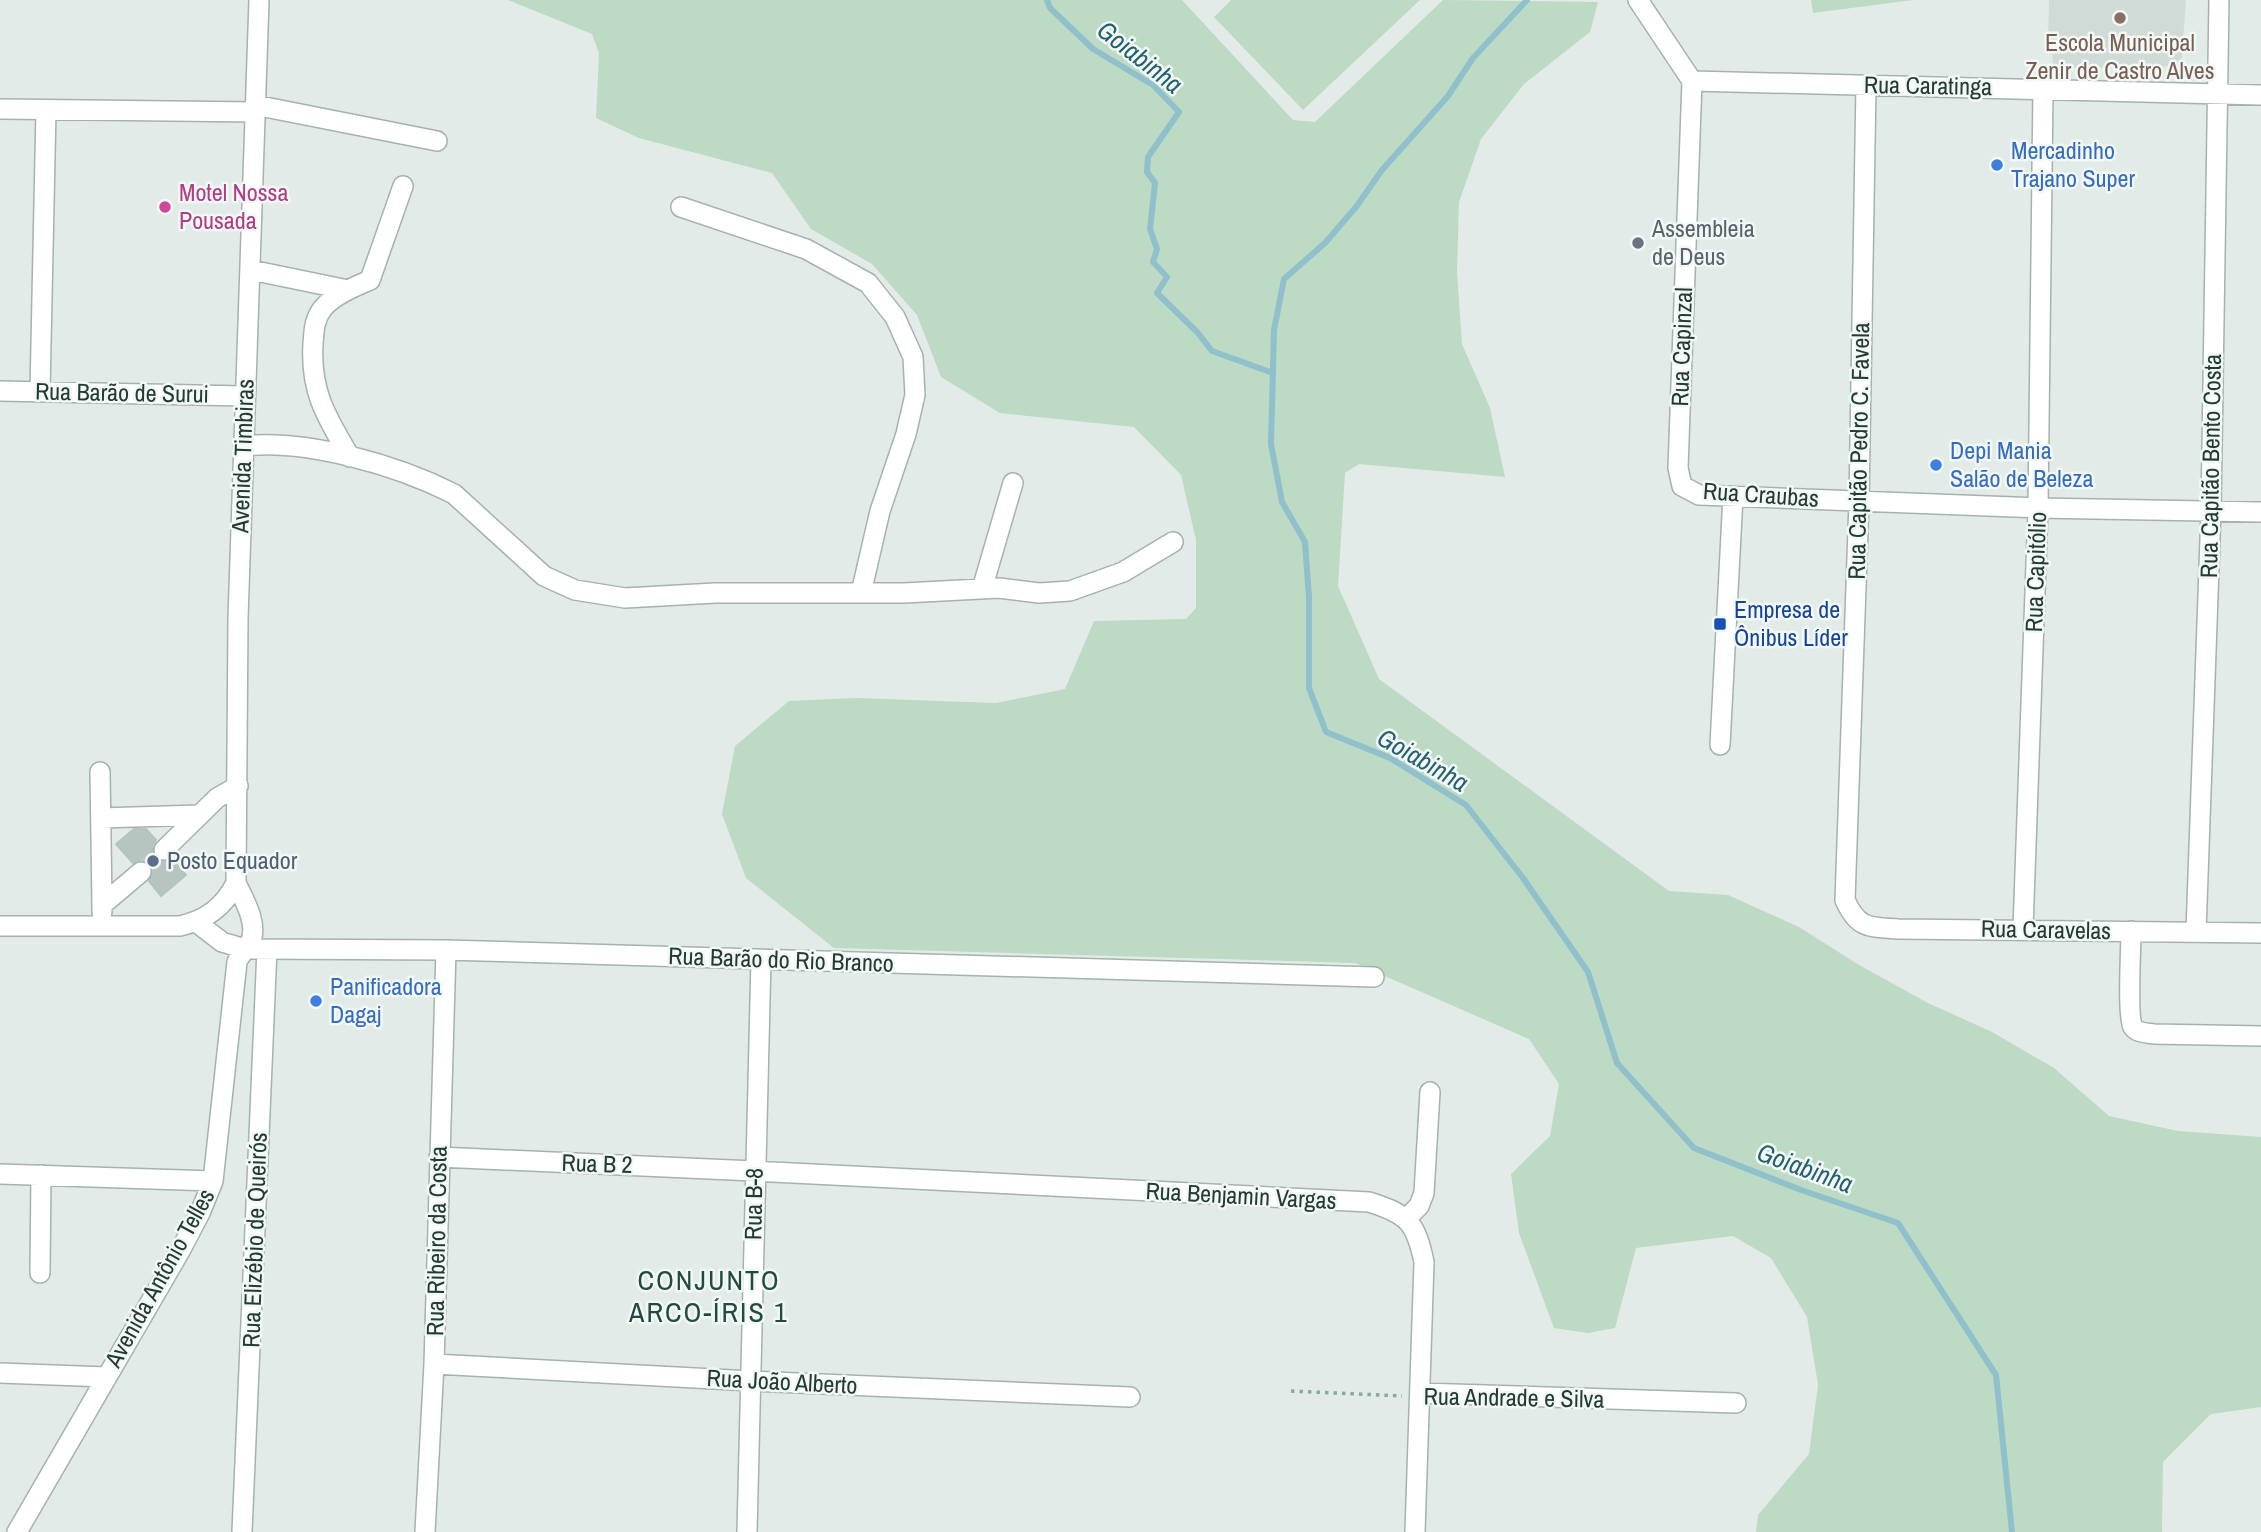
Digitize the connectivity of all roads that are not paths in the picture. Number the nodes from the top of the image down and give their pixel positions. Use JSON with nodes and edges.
{"nodes":[{"id":1,"x":259,"y":0,"type":"edge"},
{"id":2,"x":1637,"y":0,"type":"edge"},
{"id":3,"x":2219,"y":0,"type":"edge"},
{"id":4,"x":1692,"y":81,"type":"junction"},
{"id":5,"x":1866,"y":85,"type":"junction"},
{"id":6,"x":2043,"y":89,"type":"junction"},
{"id":7,"x":2217,"y":94,"type":"junction"},
{"id":8,"x":2261,"y":94,"type":"edge"},
{"id":9,"x":0,"y":109,"type":"edge"},
{"id":10,"x":255,"y":109,"type":"junction"},
{"id":11,"x":46,"y":110,"type":"junction"},
{"id":12,"x":437,"y":141,"type":"dead end"},
{"id":13,"x":403,"y":186,"type":"dead end"},
{"id":14,"x":681,"y":207,"type":"dead end"},
{"id":15,"x":251,"y":270,"type":"junction"},
{"id":16,"x":348,"y":290,"type":"junction"},
{"id":17,"x":0,"y":391,"type":"edge"},
{"id":18,"x":40,"y":391,"type":"junction"},
{"id":19,"x":244,"y":396,"type":"junction"},
{"id":20,"x":243,"y":446,"type":"junction"},
{"id":21,"x":350,"y":457,"type":"junction"},
{"id":22,"x":1013,"y":483,"type":"dead end"},
{"id":23,"x":1682,"y":486,"type":"joint"},
{"id":24,"x":1733,"y":496,"type":"junction"},
{"id":25,"x":1859,"y":501,"type":"junction"},
{"id":26,"x":2038,"y":508,"type":"junction"},
{"id":27,"x":2211,"y":511,"type":"junction"},
{"id":28,"x":2261,"y":512,"type":"edge"},
{"id":29,"x":1173,"y":541,"type":"dead end"},
{"id":30,"x":982,"y":589,"type":"junction"},
{"id":31,"x":861,"y":593,"type":"junction"},
{"id":32,"x":1720,"y":745,"type":"dead end"},
{"id":33,"x":100,"y":772,"type":"dead end"},
{"id":34,"x":238,"y":786,"type":"junction"},
{"id":35,"x":200,"y":815,"type":"junction"},
{"id":36,"x":101,"y":818,"type":"junction"},
{"id":37,"x":164,"y":850,"type":"tunnel mouth"},
{"id":38,"x":141,"y":872,"type":"tunnel mouth"},
{"id":39,"x":236,"y":883,"type":"junction"},
{"id":40,"x":1845,"y":900,"type":"joint"},
{"id":41,"x":102,"y":905,"type":"junction"},
{"id":42,"x":196,"y":922,"type":"junction"},
{"id":43,"x":0,"y":926,"type":"edge"},
{"id":44,"x":102,"y":927,"type":"junction"},
{"id":45,"x":2023,"y":929,"type":"junction"},
{"id":46,"x":2131,"y":931,"type":"junction"},
{"id":47,"x":2196,"y":932,"type":"junction"},
{"id":48,"x":2261,"y":933,"type":"edge"},
{"id":49,"x":245,"y":949,"type":"junction"},
{"id":50,"x":267,"y":949,"type":"junction"},
{"id":51,"x":446,"y":950,"type":"junction"},
{"id":52,"x":761,"y":960,"type":"junction"},
{"id":53,"x":1374,"y":977,"type":"dead end"},
{"id":54,"x":2261,"y":1036,"type":"edge"},
{"id":55,"x":1430,"y":1092,"type":"dead end"},
{"id":56,"x":439,"y":1157,"type":"junction"},
{"id":57,"x":754,"y":1171,"type":"junction"},
{"id":58,"x":0,"y":1174,"type":"edge"},
{"id":59,"x":41,"y":1175,"type":"junction"},
{"id":60,"x":213,"y":1181,"type":"junction"},
{"id":61,"x":1406,"y":1219,"type":"junction"},
{"id":62,"x":40,"y":1273,"type":"dead end"},
{"id":63,"x":434,"y":1364,"type":"junction"},
{"id":64,"x":0,"y":1373,"type":"edge"},
{"id":65,"x":106,"y":1377,"type":"junction"},
{"id":66,"x":751,"y":1381,"type":"junction"},
{"id":67,"x":1421,"y":1394,"type":"junction"},
{"id":68,"x":1130,"y":1397,"type":"dead end"},
{"id":69,"x":1736,"y":1403,"type":"dead end"},
{"id":70,"x":17,"y":1532,"type":"edge"},
{"id":71,"x":242,"y":1532,"type":"edge"},
{"id":72,"x":425,"y":1532,"type":"edge"},
{"id":73,"x":747,"y":1532,"type":"edge"},
{"id":74,"x":1415,"y":1532,"type":"edge"}],
"edges":[{"from":1,"to":10,"type":"street","name":"Avenida Timbiras"},
{"from":2,"to":4,"type":"street"},
{"from":3,"to":7,"type":"street","name":"Rua Capitão Bento Costa"},
{"from":4,"to":5,"type":"street","name":"Rua Caratinga"},
{"from":4,"to":23,"type":"street","name":"Rua Capinzal"},
{"from":5,"to":6,"type":"street","name":"Rua Caratinga"},
{"from":5,"to":25,"type":"street","name":"Rua Capitão Pedro C. Favela"},
{"from":6,"to":7,"type":"street","name":"Rua Caratinga"},
{"from":6,"to":26,"type":"street","name":"Rua Capitólio"},
{"from":7,"to":8,"type":"street","name":"Rua Caratinga"},
{"from":7,"to":27,"type":"street","name":"Rua Capitão Bento Costa"},
{"from":9,"to":11,"type":"street"},
{"from":10,"to":11,"type":"street"},
{"from":10,"to":12,"type":"street"},
{"from":10,"to":15,"type":"street","name":"Avenida Timbiras"},
{"from":11,"to":18,"type":"street"},
{"from":13,"to":16,"type":"street"},
{"from":14,"to":31,"type":"street"},
{"from":15,"to":16,"type":"street"},
{"from":15,"to":19,"type":"street","name":"Avenida Timbiras"},
{"from":16,"to":21,"type":"street"},
{"from":17,"to":18,"type":"street","name":"Rua Barão de Surui"},
{"from":18,"to":19,"type":"street","name":"Rua Barão de Surui"},
{"from":19,"to":20,"type":"street","name":"Avenida Timbiras"},
{"from":20,"to":21,"type":"street"},
{"from":20,"to":34,"type":"street","name":"Avenida Timbiras"},
{"from":21,"to":31,"type":"street"},
{"from":22,"to":30,"type":"street"},
{"from":23,"to":24,"type":"street","name":"Rua Craubas"},
{"from":24,"to":25,"type":"street","name":"Rua Craubas"},
{"from":24,"to":32,"type":"street"},
{"from":25,"to":26,"type":"street","name":"Rua Craubas"},
{"from":25,"to":40,"type":"street","name":"Rua Capitão Pedro C. Favela"},
{"from":26,"to":27,"type":"street","name":"Rua Craubas"},
{"from":26,"to":45,"type":"street","name":"Rua Capitólio"},
{"from":27,"to":28,"type":"street","name":"Rua Craubas"},
{"from":27,"to":47,"type":"street","name":"Rua Capitão Bento Costa"},
{"from":29,"to":30,"type":"street"},
{"from":30,"to":31,"type":"street"},
{"from":33,"to":36,"type":"street"},
{"from":34,"to":35,"type":"street"},
{"from":34,"to":39,"type":"street","name":"Avenida Timbiras"},
{"from":35,"to":36,"type":"street"},
{"from":35,"to":37,"type":"street"},
{"from":36,"to":41,"type":"street"},
{"from":38,"to":41,"type":"street"},
{"from":39,"to":42,"type":"street"},
{"from":39,"to":49,"type":"street","name":"Avenida Antônio Telles"},
{"from":40,"to":45,"type":"street","name":"Rua Caravelas"},
{"from":41,"to":44,"type":"street"},
{"from":42,"to":44,"type":"street"},
{"from":42,"to":49,"type":"street","name":"Rua Barão do Rio Branco"},
{"from":43,"to":44,"type":"street"},
{"from":45,"to":46,"type":"street","name":"Rua Caravelas"},
{"from":46,"to":47,"type":"street","name":"Rua Caravelas"},
{"from":46,"to":54,"type":"street"},
{"from":47,"to":48,"type":"street","name":"Rua Caravelas"},
{"from":49,"to":50,"type":"street","name":"Rua Barão do Rio Branco"},
{"from":49,"to":60,"type":"street","name":"Avenida Antônio Telles"},
{"from":50,"to":51,"type":"street","name":"Rua Barão do Rio Branco"},
{"from":50,"to":71,"type":"street","name":"Rua Elizébio de Queirós"},
{"from":51,"to":52,"type":"street","name":"Rua Barão do Rio Branco"},
{"from":51,"to":56,"type":"street","name":"Rua Ribeiro da Costa"},
{"from":52,"to":53,"type":"street","name":"Rua Barão do Rio Branco"},
{"from":52,"to":57,"type":"street","name":"Rua B-8"},
{"from":55,"to":61,"type":"street"},
{"from":56,"to":57,"type":"street","name":"Rua B 2"},
{"from":56,"to":63,"type":"street","name":"Rua Ribeiro da Costa"},
{"from":57,"to":61,"type":"street","name":"Rua Benjamin Vargas"},
{"from":57,"to":66,"type":"street","name":"Rua B-8"},
{"from":58,"to":59,"type":"street"},
{"from":59,"to":60,"type":"street"},
{"from":59,"to":62,"type":"street"},
{"from":60,"to":65,"type":"street","name":"Avenida Antônio Telles"},
{"from":61,"to":67,"type":"street"},
{"from":63,"to":66,"type":"street","name":"Rua João Alberto"},
{"from":63,"to":72,"type":"street","name":"Rua Ribeiro da Costa"},
{"from":64,"to":65,"type":"street"},
{"from":65,"to":70,"type":"street","name":"Avenida Antônio Telles"},
{"from":66,"to":68,"type":"street","name":"Rua João Alberto"},
{"from":66,"to":73,"type":"street","name":"Rua B-8"},
{"from":67,"to":69,"type":"street","name":"Rua Andrade e Silva"},
{"from":67,"to":74,"type":"street"}]}
